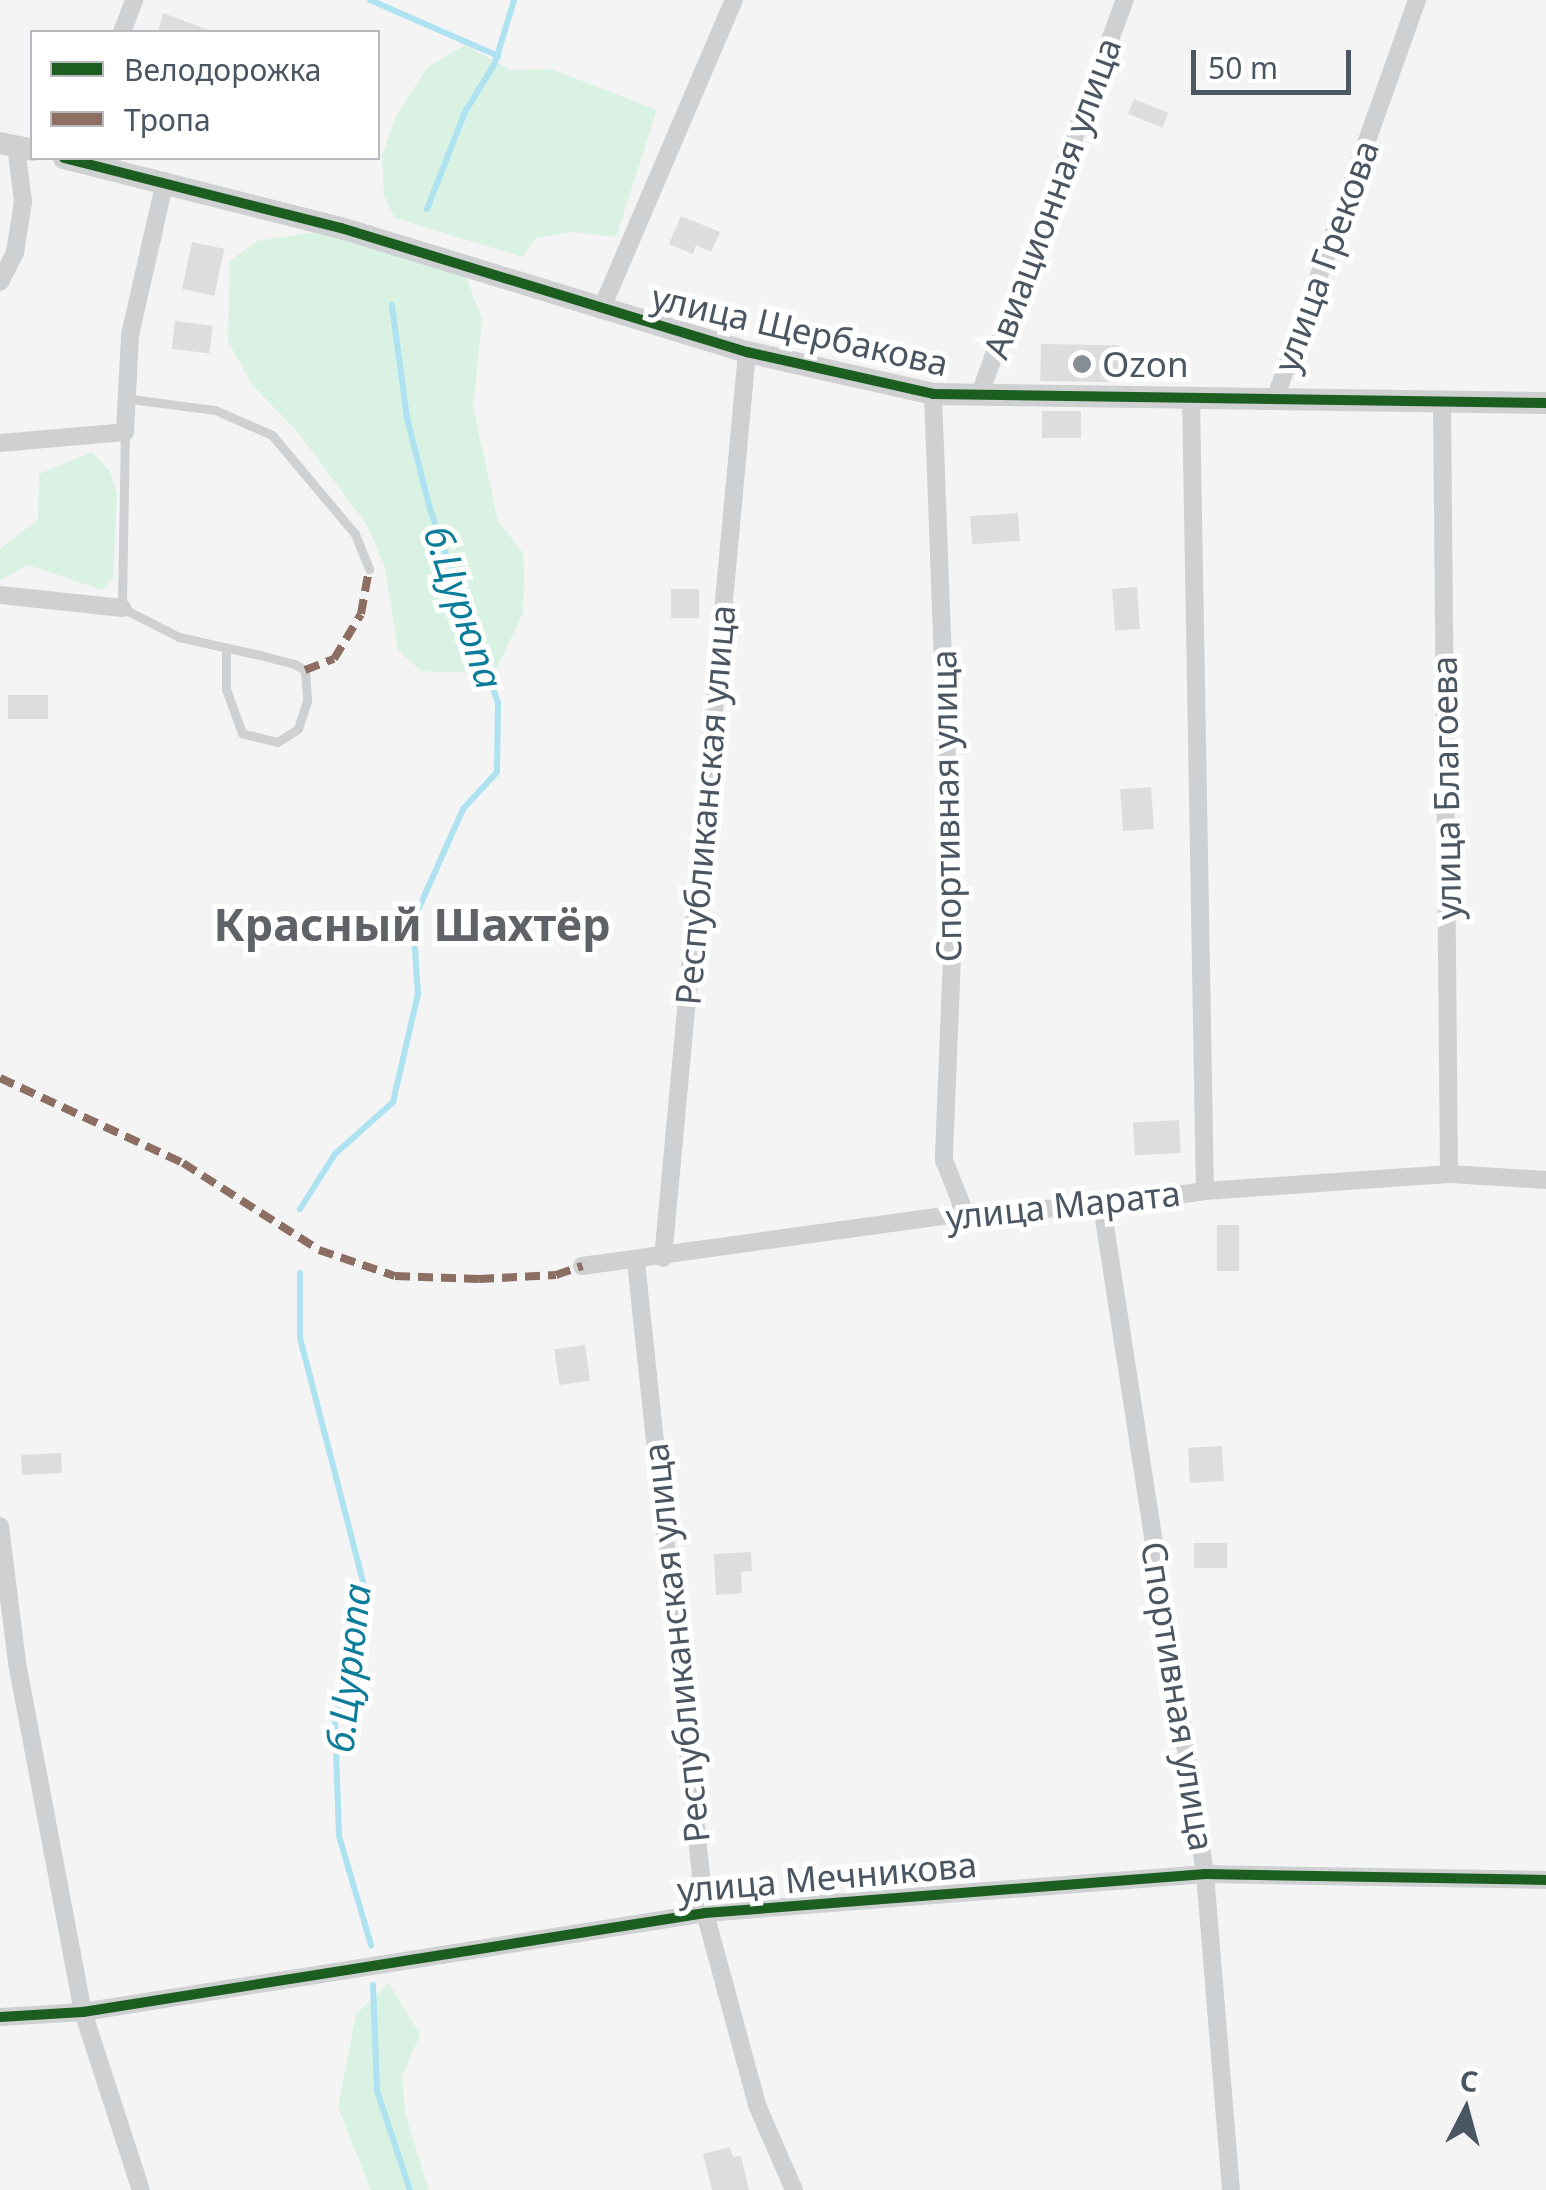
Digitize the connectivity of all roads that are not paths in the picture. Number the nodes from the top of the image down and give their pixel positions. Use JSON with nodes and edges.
{"nodes":[{"id":1,"x":134,"y":0,"type":"edge"},
{"id":2,"x":734,"y":0,"type":"edge"},
{"id":3,"x":1125,"y":0,"type":"edge"},
{"id":4,"x":1417,"y":0,"type":"edge"},
{"id":5,"x":123,"y":30,"type":"edge"},
{"id":6,"x":16,"y":146,"type":"edge"},
{"id":7,"x":77,"y":160,"type":"edge"},
{"id":8,"x":165,"y":182,"type":"junction"},
{"id":9,"x":0,"y":282,"type":"edge"},
{"id":10,"x":601,"y":310,"type":"junction"},
{"id":11,"x":747,"y":352,"type":"junction"},
{"id":12,"x":933,"y":394,"type":"junction"},
{"id":13,"x":980,"y":396,"type":"junction"},
{"id":14,"x":130,"y":399,"type":"junction"},
{"id":15,"x":1275,"y":399,"type":"junction"},
{"id":16,"x":1191,"y":400,"type":"junction"},
{"id":17,"x":1442,"y":402,"type":"junction"},
{"id":18,"x":1546,"y":403,"type":"edge"},
{"id":19,"x":125,"y":432,"type":"junction"},
{"id":20,"x":0,"y":443,"type":"edge"},
{"id":21,"x":370,"y":569,"type":"dead end"},
{"id":22,"x":0,"y":594,"type":"edge"},
{"id":23,"x":122,"y":608,"type":"junction"},
{"id":24,"x":226,"y":648,"type":"junction"},
{"id":25,"x":1449,"y":1174,"type":"junction"},
{"id":26,"x":1546,"y":1180,"type":"edge"},
{"id":27,"x":1205,"y":1191,"type":"junction"},
{"id":28,"x":1102,"y":1206,"type":"junction"},
{"id":29,"x":965,"y":1213,"type":"junction"},
{"id":30,"x":664,"y":1258,"type":"junction"},
{"id":31,"x":636,"y":1262,"type":"junction"},
{"id":32,"x":582,"y":1266,"type":"dead end"},
{"id":33,"x":0,"y":1526,"type":"edge"},
{"id":34,"x":1205,"y":1874,"type":"junction"},
{"id":35,"x":1546,"y":1880,"type":"edge"},
{"id":36,"x":705,"y":1912,"type":"junction"},
{"id":37,"x":83,"y":2012,"type":"junction"},
{"id":38,"x":0,"y":2017,"type":"edge"},
{"id":39,"x":141,"y":2190,"type":"edge"},
{"id":40,"x":794,"y":2190,"type":"edge"},
{"id":41,"x":1230,"y":2190,"type":"edge"}],
"edges":[{"from":1,"to":5,"type":"street"},
{"from":2,"to":10,"type":"street"},
{"from":3,"to":13,"type":"street","name":"Авиационная улица"},
{"from":4,"to":15,"type":"street","name":"улица Грекова"},
{"from":6,"to":9,"type":"street"},
{"from":7,"to":8,"type":"street","name":"улица Щербакова"},
{"from":8,"to":10,"type":"street","name":"улица Щербакова"},
{"from":8,"to":14,"type":"street"},
{"from":10,"to":11,"type":"street","name":"улица Щербакова"},
{"from":11,"to":12,"type":"street","name":"улица Щербакова"},
{"from":11,"to":30,"type":"street","name":"Республиканская улица"},
{"from":12,"to":13,"type":"street","name":"улица Щербакова"},
{"from":12,"to":29,"type":"street","name":"Спортивная улица"},
{"from":13,"to":16,"type":"street","name":"улица Щербакова"},
{"from":14,"to":19,"type":"street"},
{"from":14,"to":21,"type":"lane"},
{"from":15,"to":16,"type":"street","name":"улица Щербакова"},
{"from":15,"to":17,"type":"street","name":"улица Щербакова"},
{"from":16,"to":27,"type":"street"},
{"from":17,"to":18,"type":"street","name":"улица Щербакова"},
{"from":17,"to":25,"type":"street","name":"улица Благоева"},
{"from":19,"to":20,"type":"street"},
{"from":19,"to":23,"type":"lane"},
{"from":22,"to":23,"type":"street"},
{"from":23,"to":24,"type":"lane"},
{"from":24,"to":24,"type":"lane"},
{"from":25,"to":26,"type":"street","name":"улица Марата"},
{"from":25,"to":27,"type":"street","name":"улица Марата"},
{"from":27,"to":28,"type":"street","name":"улица Марата"},
{"from":28,"to":29,"type":"street","name":"улица Марата"},
{"from":28,"to":34,"type":"street","name":"Спортивная улица"},
{"from":29,"to":30,"type":"street","name":"улица Марата"},
{"from":30,"to":31,"type":"street","name":"улица Марата"},
{"from":31,"to":32,"type":"street","name":"улица Марата"},
{"from":31,"to":36,"type":"street","name":"Республиканская улица"},
{"from":33,"to":37,"type":"street"},
{"from":34,"to":35,"type":"street","name":"улица Мечникова"},
{"from":34,"to":36,"type":"street","name":"улица Мечникова"},
{"from":34,"to":41,"type":"street","name":"Спортивная улица"},
{"from":36,"to":37,"type":"street","name":"улица Мечникова"},
{"from":36,"to":40,"type":"street","name":"Республиканская улица"},
{"from":37,"to":38,"type":"street","name":"улица Мечникова"},
{"from":37,"to":39,"type":"street"}]}
